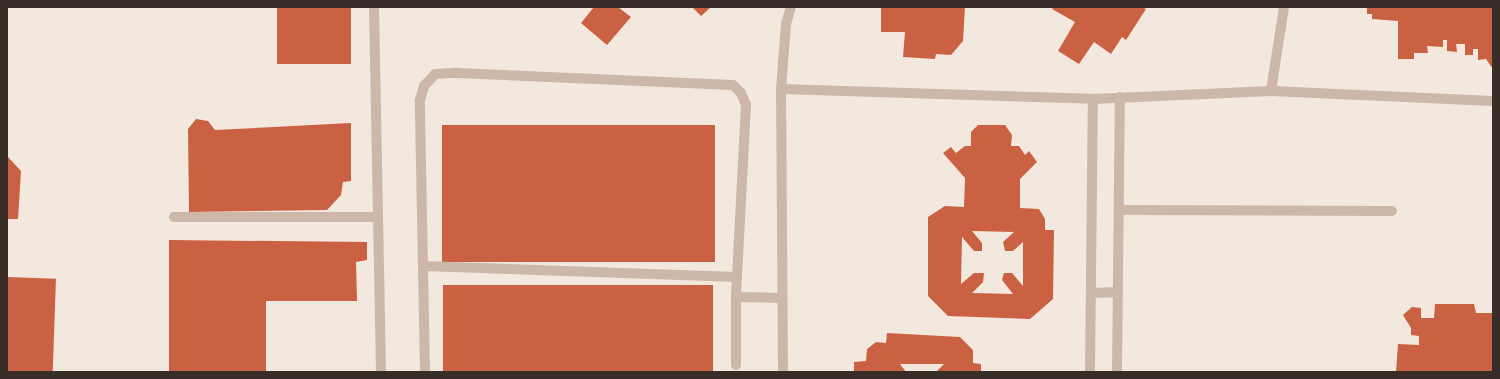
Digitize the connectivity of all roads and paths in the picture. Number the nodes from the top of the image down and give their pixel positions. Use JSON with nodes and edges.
{"nodes":[{"id":1,"x":374,"y":7,"type":"edge"},
{"id":2,"x":791,"y":7,"type":"edge"},
{"id":3,"x":1284,"y":7,"type":"edge"},
{"id":4,"x":781,"y":89,"type":"junction"},
{"id":5,"x":1271,"y":90,"type":"junction"},
{"id":6,"x":1120,"y":97,"type":"junction"},
{"id":7,"x":1093,"y":99,"type":"junction"},
{"id":8,"x":1493,"y":101,"type":"edge"},
{"id":9,"x":1119,"y":210,"type":"junction"},
{"id":10,"x":1392,"y":211,"type":"dead end"},
{"id":11,"x":174,"y":217,"type":"dead end"},
{"id":12,"x":378,"y":217,"type":"junction"},
{"id":13,"x":423,"y":266,"type":"junction"},
{"id":14,"x":737,"y":277,"type":"junction"},
{"id":15,"x":1118,"y":292,"type":"junction"},
{"id":16,"x":1091,"y":293,"type":"junction"},
{"id":17,"x":736,"y":297,"type":"junction"},
{"id":18,"x":782,"y":298,"type":"junction"},
{"id":19,"x":736,"y":365,"type":"dead end"},
{"id":20,"x":381,"y":372,"type":"edge"},
{"id":21,"x":425,"y":372,"type":"edge"},
{"id":22,"x":783,"y":372,"type":"edge"},
{"id":23,"x":1090,"y":372,"type":"edge"},
{"id":24,"x":1117,"y":372,"type":"edge"}],
"edges":[{"from":1,"to":12,"type":"lane"},
{"from":2,"to":4,"type":"lane"},
{"from":3,"to":5,"type":"lane"},
{"from":4,"to":7,"type":"lane"},
{"from":4,"to":18,"type":"lane"},
{"from":5,"to":6,"type":"lane"},
{"from":5,"to":8,"type":"lane"},
{"from":6,"to":7,"type":"lane"},
{"from":6,"to":9,"type":"lane"},
{"from":7,"to":16,"type":"lane"},
{"from":9,"to":10,"type":"lane"},
{"from":9,"to":15,"type":"lane"},
{"from":11,"to":12,"type":"lane"},
{"from":12,"to":20,"type":"lane"},
{"from":13,"to":14,"type":"lane"},
{"from":13,"to":14,"type":"lane"},
{"from":13,"to":21,"type":"lane"},
{"from":14,"to":17,"type":"lane"},
{"from":15,"to":16,"type":"lane"},
{"from":15,"to":24,"type":"lane"},
{"from":16,"to":23,"type":"lane"},
{"from":17,"to":18,"type":"lane"},
{"from":17,"to":19,"type":"lane"},
{"from":18,"to":22,"type":"lane"}]}
